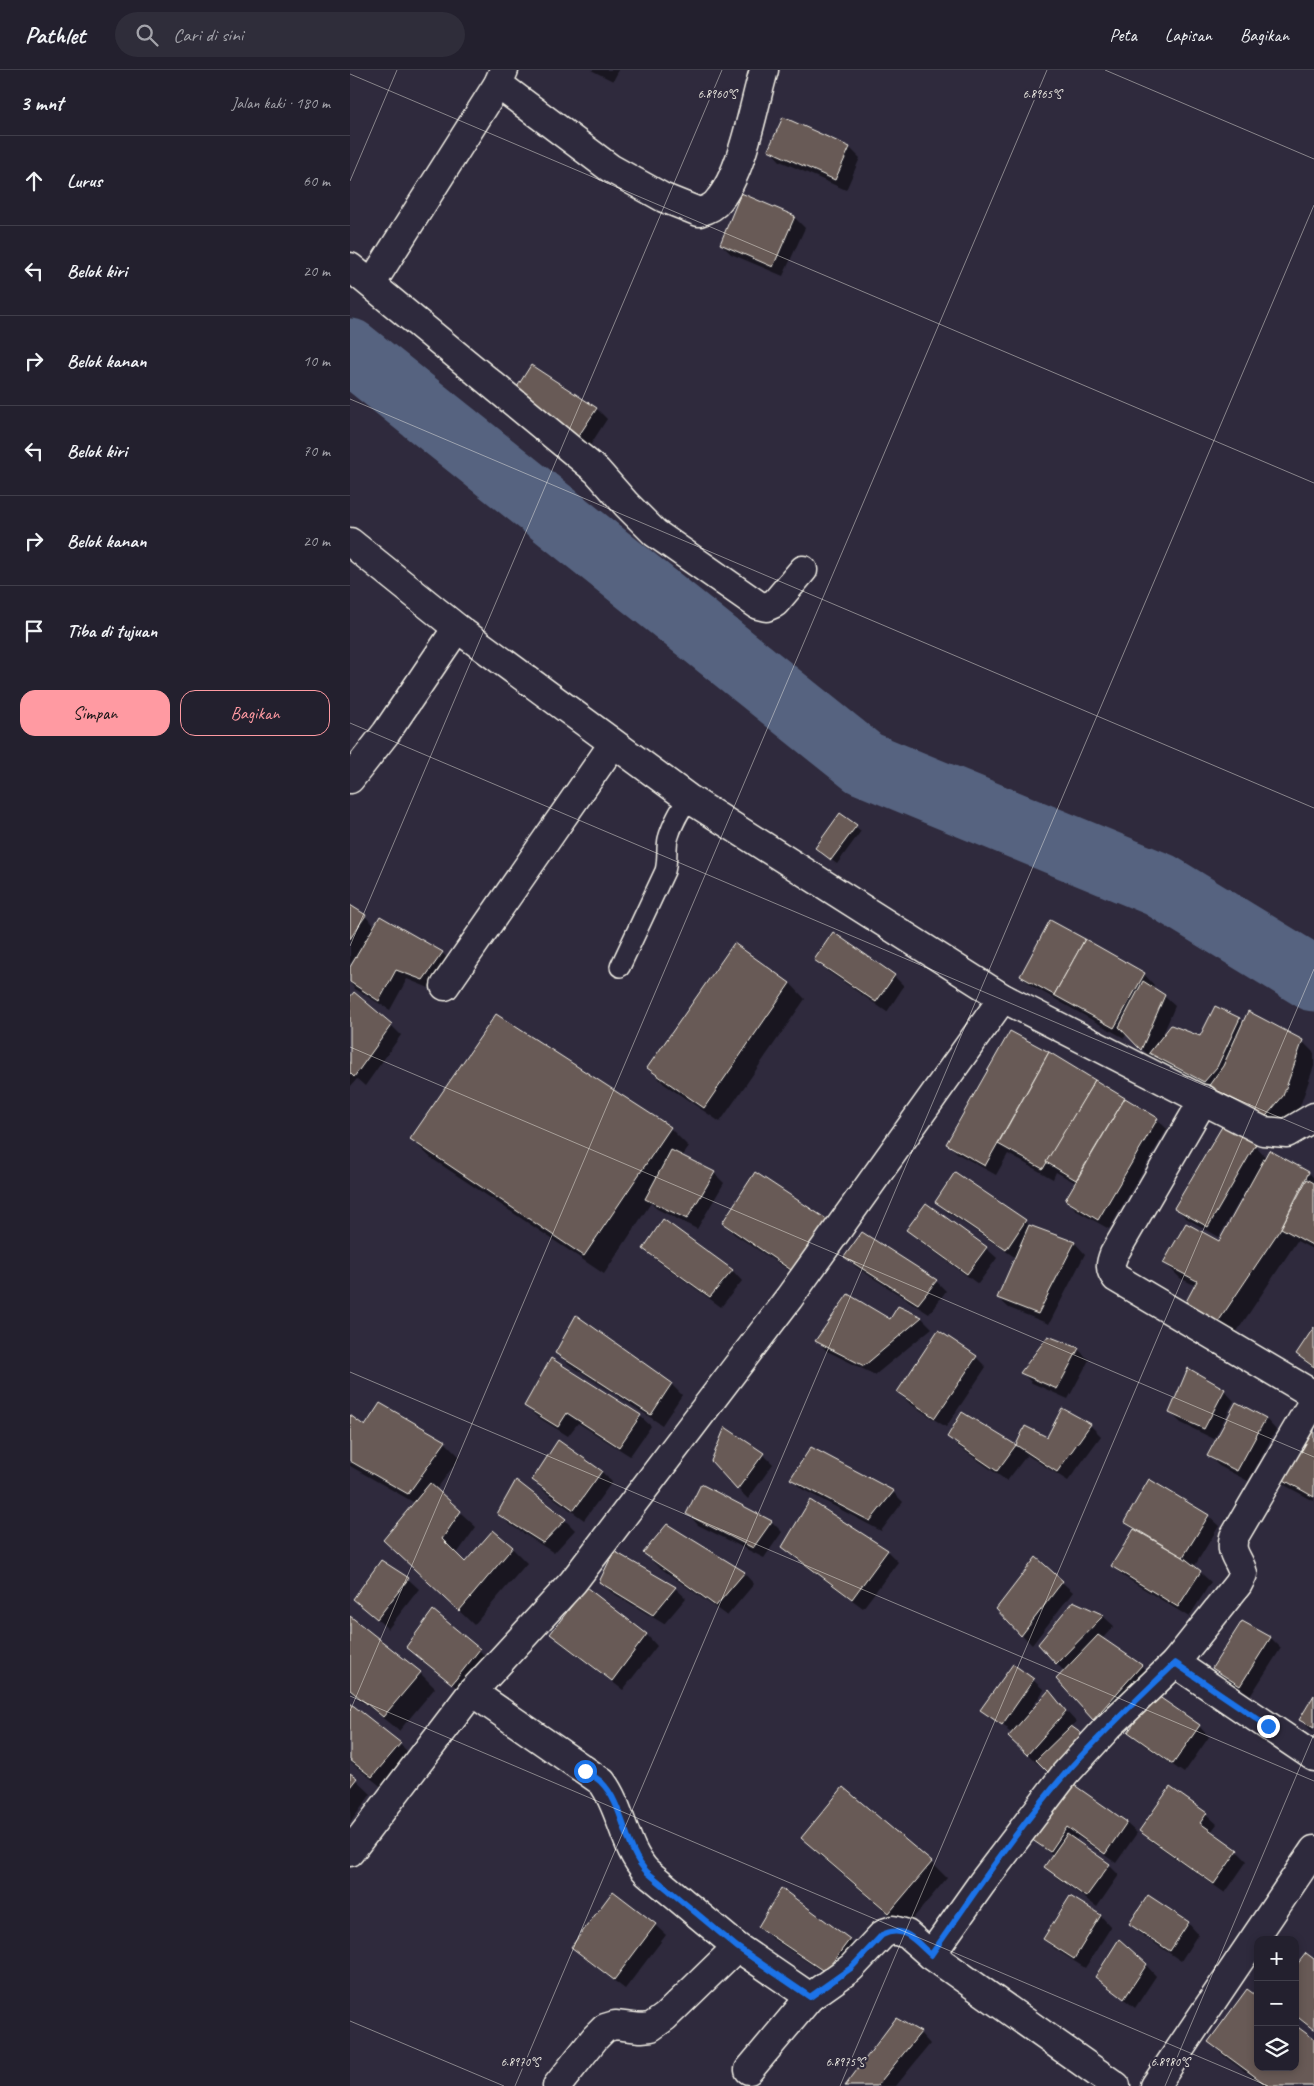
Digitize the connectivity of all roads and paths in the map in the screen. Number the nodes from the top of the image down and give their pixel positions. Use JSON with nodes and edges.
{"nodes":[{"id":1,"x":764,"y":70,"type":"edge"},
{"id":2,"x":501,"y":77,"type":"edge"},
{"id":3,"x":350,"y":267,"type":"edge"},
{"id":4,"x":372,"y":283,"type":"junction"},
{"id":5,"x":350,"y":542,"type":"edge"},
{"id":6,"x":803,"y":570,"type":"dead end"},
{"id":7,"x":456,"y":628,"type":"junction"},
{"id":8,"x":613,"y":744,"type":"junction"},
{"id":9,"x":350,"y":779,"type":"edge"},
{"id":10,"x":688,"y":798,"type":"junction"},
{"id":11,"x":620,"y":967,"type":"dead end"},
{"id":12,"x":445,"y":986,"type":"dead end"},
{"id":13,"x":1003,"y":998,"type":"junction"},
{"id":14,"x":1204,"y":1099,"type":"junction"},
{"id":15,"x":1314,"y":1116,"type":"edge"},
{"id":16,"x":1314,"y":1395,"type":"edge"},
{"id":17,"x":1314,"y":1400,"type":"edge"},
{"id":18,"x":1175,"y":1663,"type":"junction"},
{"id":19,"x":472,"y":1692,"type":"junction"},
{"id":20,"x":1314,"y":1757,"type":"edge"},
{"id":21,"x":1314,"y":1850,"type":"edge"},
{"id":22,"x":350,"y":1852,"type":"edge"},
{"id":23,"x":737,"y":1947,"type":"junction"},
{"id":24,"x":931,"y":1955,"type":"junction"},
{"id":25,"x":810,"y":1997,"type":"junction"},
{"id":26,"x":749,"y":2070,"type":"dead end"},
{"id":27,"x":558,"y":2086,"type":"edge"},
{"id":28,"x":1116,"y":2086,"type":"edge"},
{"id":29,"x":1155,"y":2086,"type":"edge"}],
"edges":[{"from":1,"to":2,"type":"street"},
{"from":2,"to":4,"type":"street"},
{"from":3,"to":4,"type":"street"},
{"from":4,"to":6,"type":"street"},
{"from":5,"to":7,"type":"street"},
{"from":7,"to":8,"type":"street"},
{"from":7,"to":9,"type":"street"},
{"from":8,"to":10,"type":"street"},
{"from":8,"to":12,"type":"street"},
{"from":10,"to":11,"type":"lane"},
{"from":10,"to":13,"type":"street"},
{"from":13,"to":14,"type":"street"},
{"from":13,"to":19,"type":"street"},
{"from":14,"to":15,"type":"street"},
{"from":14,"to":16,"type":"street"},
{"from":17,"to":18,"type":"street"},
{"from":18,"to":20,"type":"street"},
{"from":18,"to":24,"type":"street"},
{"from":19,"to":22,"type":"street"},
{"from":19,"to":23,"type":"street"},
{"from":21,"to":29,"type":"street"},
{"from":23,"to":25,"type":"street"},
{"from":23,"to":27,"type":"street"},
{"from":24,"to":25,"type":"street"},
{"from":24,"to":28,"type":"street"},
{"from":25,"to":26,"type":"street"}]}
